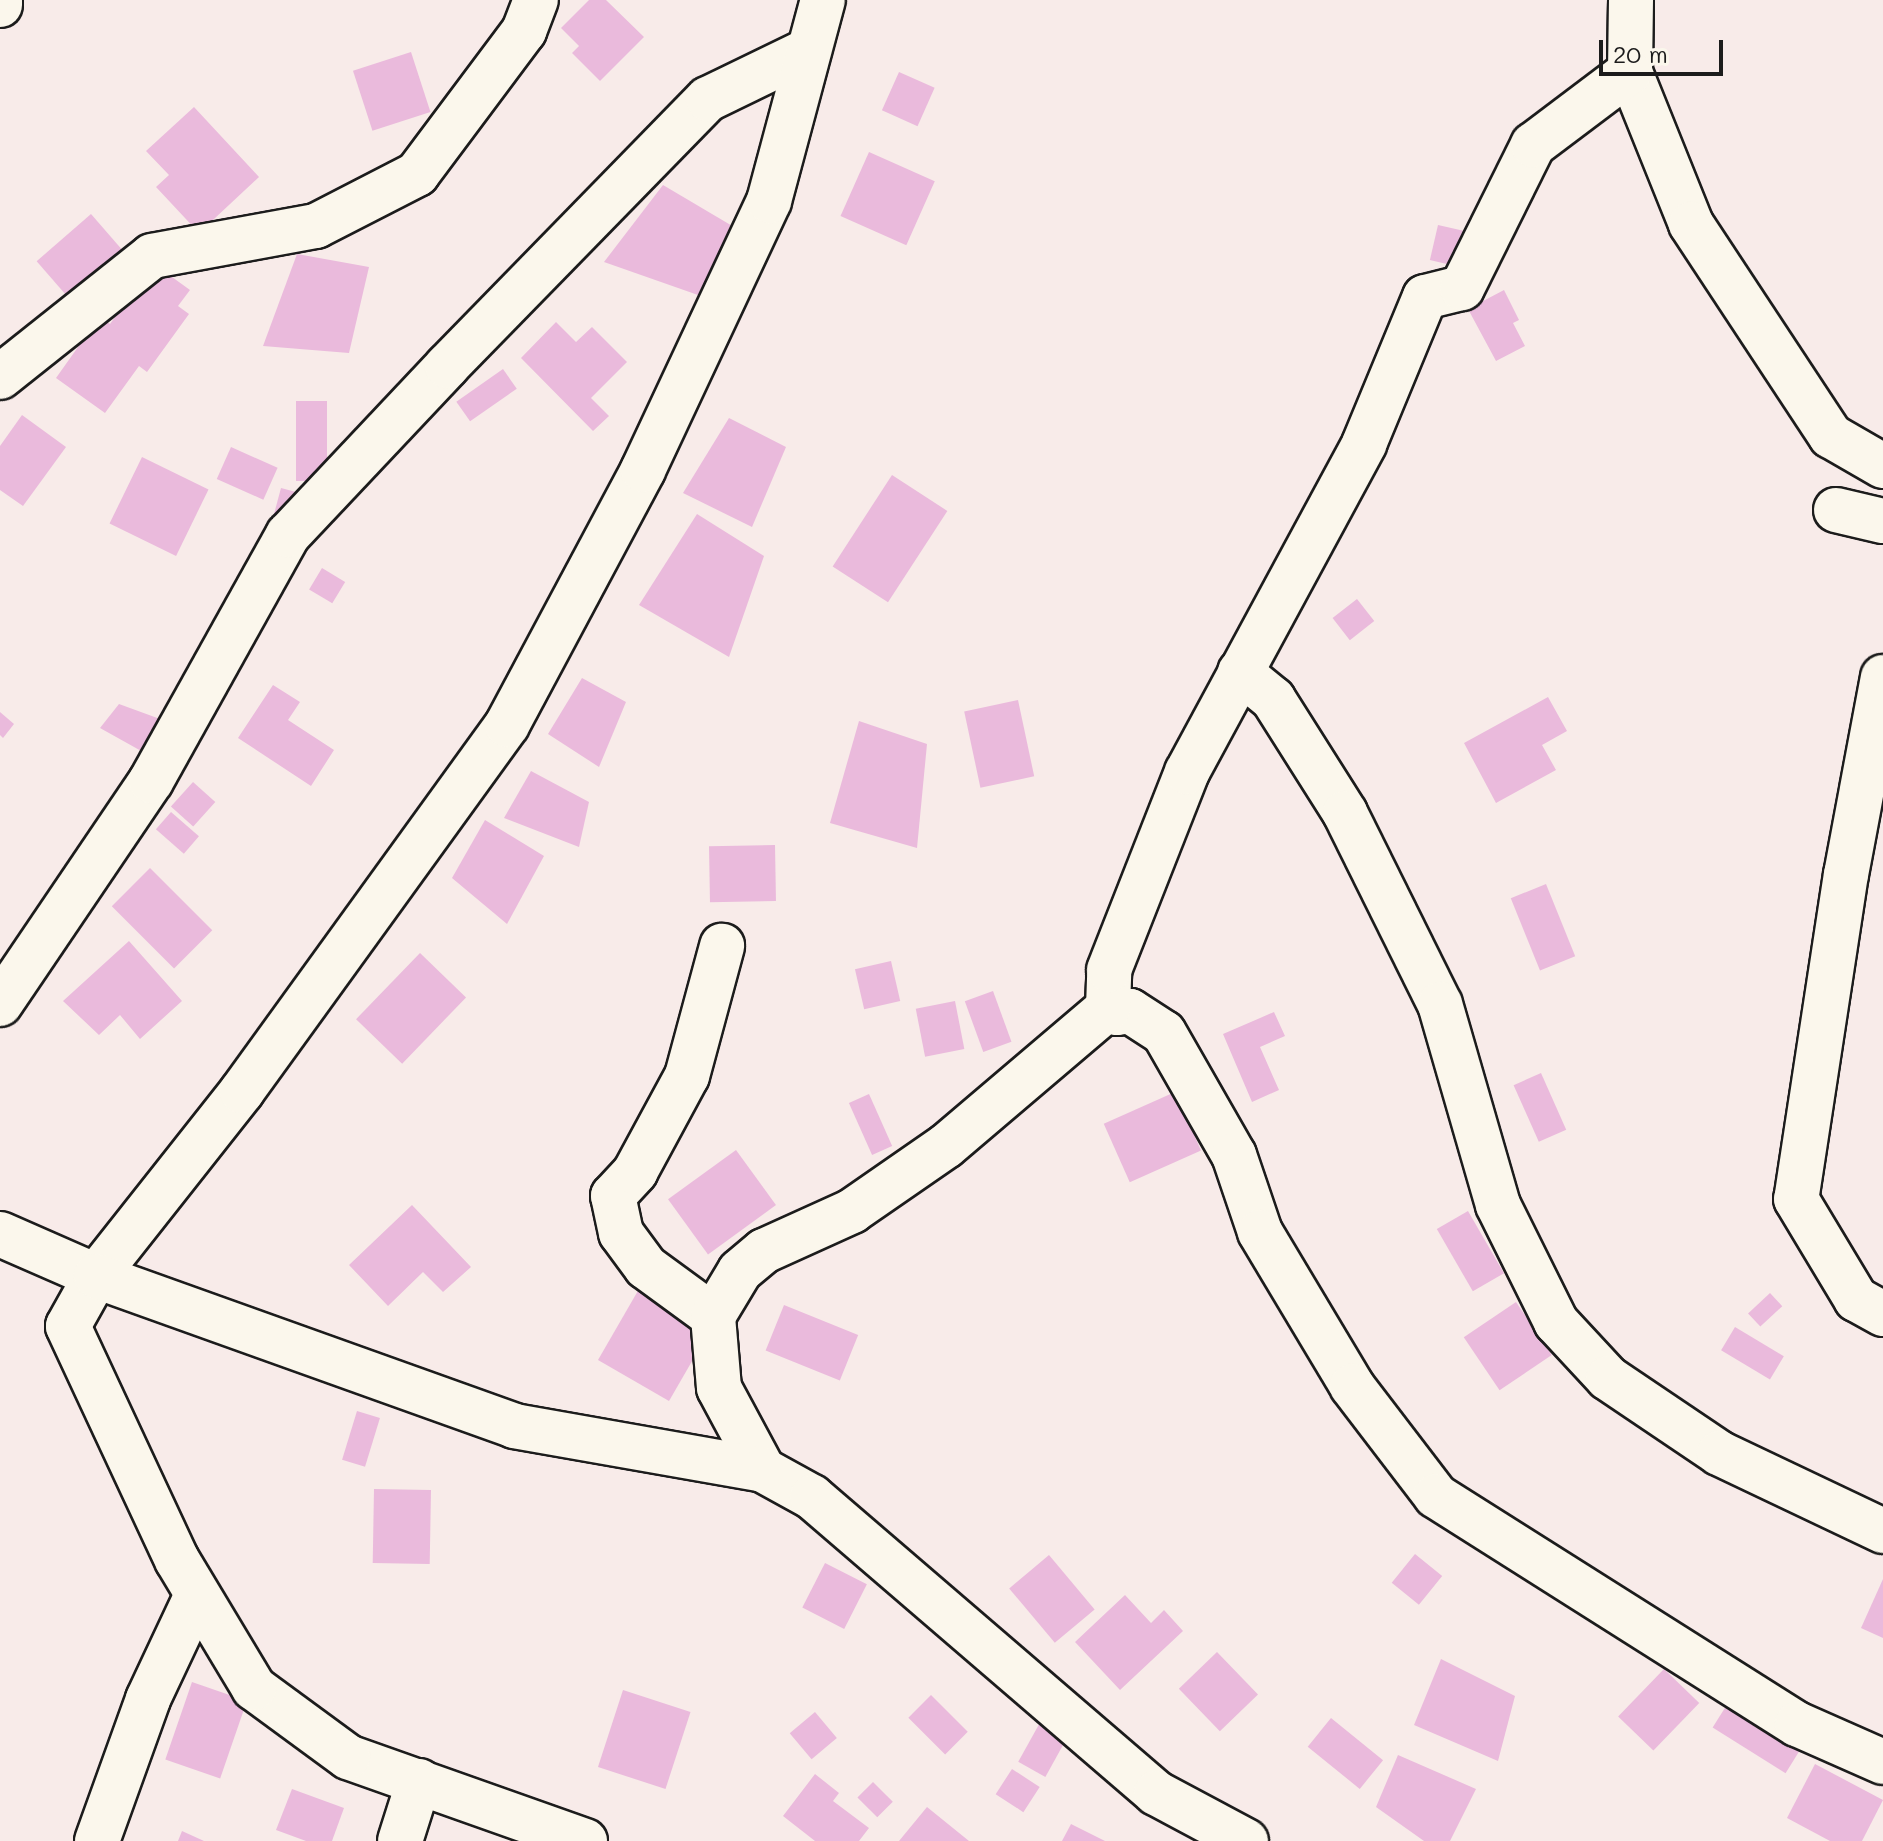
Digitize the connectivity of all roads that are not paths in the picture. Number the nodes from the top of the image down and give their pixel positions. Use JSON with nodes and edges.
{"nodes":[{"id":1,"x":536,"y":0,"type":"edge"},
{"id":2,"x":823,"y":0,"type":"edge"},
{"id":3,"x":1631,"y":0,"type":"edge"},
{"id":4,"x":809,"y":50,"type":"junction"},
{"id":5,"x":1630,"y":72,"type":"junction"},
{"id":6,"x":0,"y":377,"type":"edge"},
{"id":7,"x":1883,"y":466,"type":"edge"},
{"id":8,"x":1836,"y":510,"type":"dead end"},
{"id":9,"x":1883,"y":521,"type":"edge"},
{"id":10,"x":1240,"y":672,"type":"junction"},
{"id":11,"x":1883,"y":677,"type":"edge"},
{"id":12,"x":722,"y":946,"type":"dead end"},
{"id":13,"x":0,"y":1004,"type":"edge"},
{"id":14,"x":1108,"y":1008,"type":"junction"},
{"id":15,"x":0,"y":1234,"type":"edge"},
{"id":16,"x":96,"y":1276,"type":"junction"},
{"id":17,"x":1883,"y":1314,"type":"edge"},
{"id":18,"x":713,"y":1316,"type":"junction"},
{"id":19,"x":763,"y":1470,"type":"junction"},
{"id":20,"x":1883,"y":1531,"type":"edge"},
{"id":21,"x":197,"y":1595,"type":"junction"},
{"id":22,"x":1883,"y":1762,"type":"edge"},
{"id":23,"x":419,"y":1781,"type":"junction"},
{"id":24,"x":97,"y":1841,"type":"edge"},
{"id":25,"x":400,"y":1841,"type":"edge"},
{"id":26,"x":585,"y":1841,"type":"edge"},
{"id":27,"x":1246,"y":1841,"type":"edge"}],
"edges":[{"from":1,"to":6,"type":"street"},
{"from":2,"to":4,"type":"street"},
{"from":3,"to":5,"type":"street"},
{"from":4,"to":13,"type":"street"},
{"from":4,"to":16,"type":"street"},
{"from":5,"to":7,"type":"street"},
{"from":5,"to":10,"type":"street"},
{"from":8,"to":9,"type":"street"},
{"from":10,"to":14,"type":"street"},
{"from":10,"to":20,"type":"street"},
{"from":11,"to":17,"type":"street"},
{"from":12,"to":18,"type":"street"},
{"from":14,"to":18,"type":"street"},
{"from":14,"to":22,"type":"street"},
{"from":15,"to":16,"type":"street"},
{"from":16,"to":19,"type":"street"},
{"from":16,"to":21,"type":"street"},
{"from":18,"to":19,"type":"street"},
{"from":19,"to":27,"type":"street"},
{"from":21,"to":23,"type":"street"},
{"from":21,"to":24,"type":"street"},
{"from":23,"to":25,"type":"street"},
{"from":23,"to":26,"type":"street"}]}
